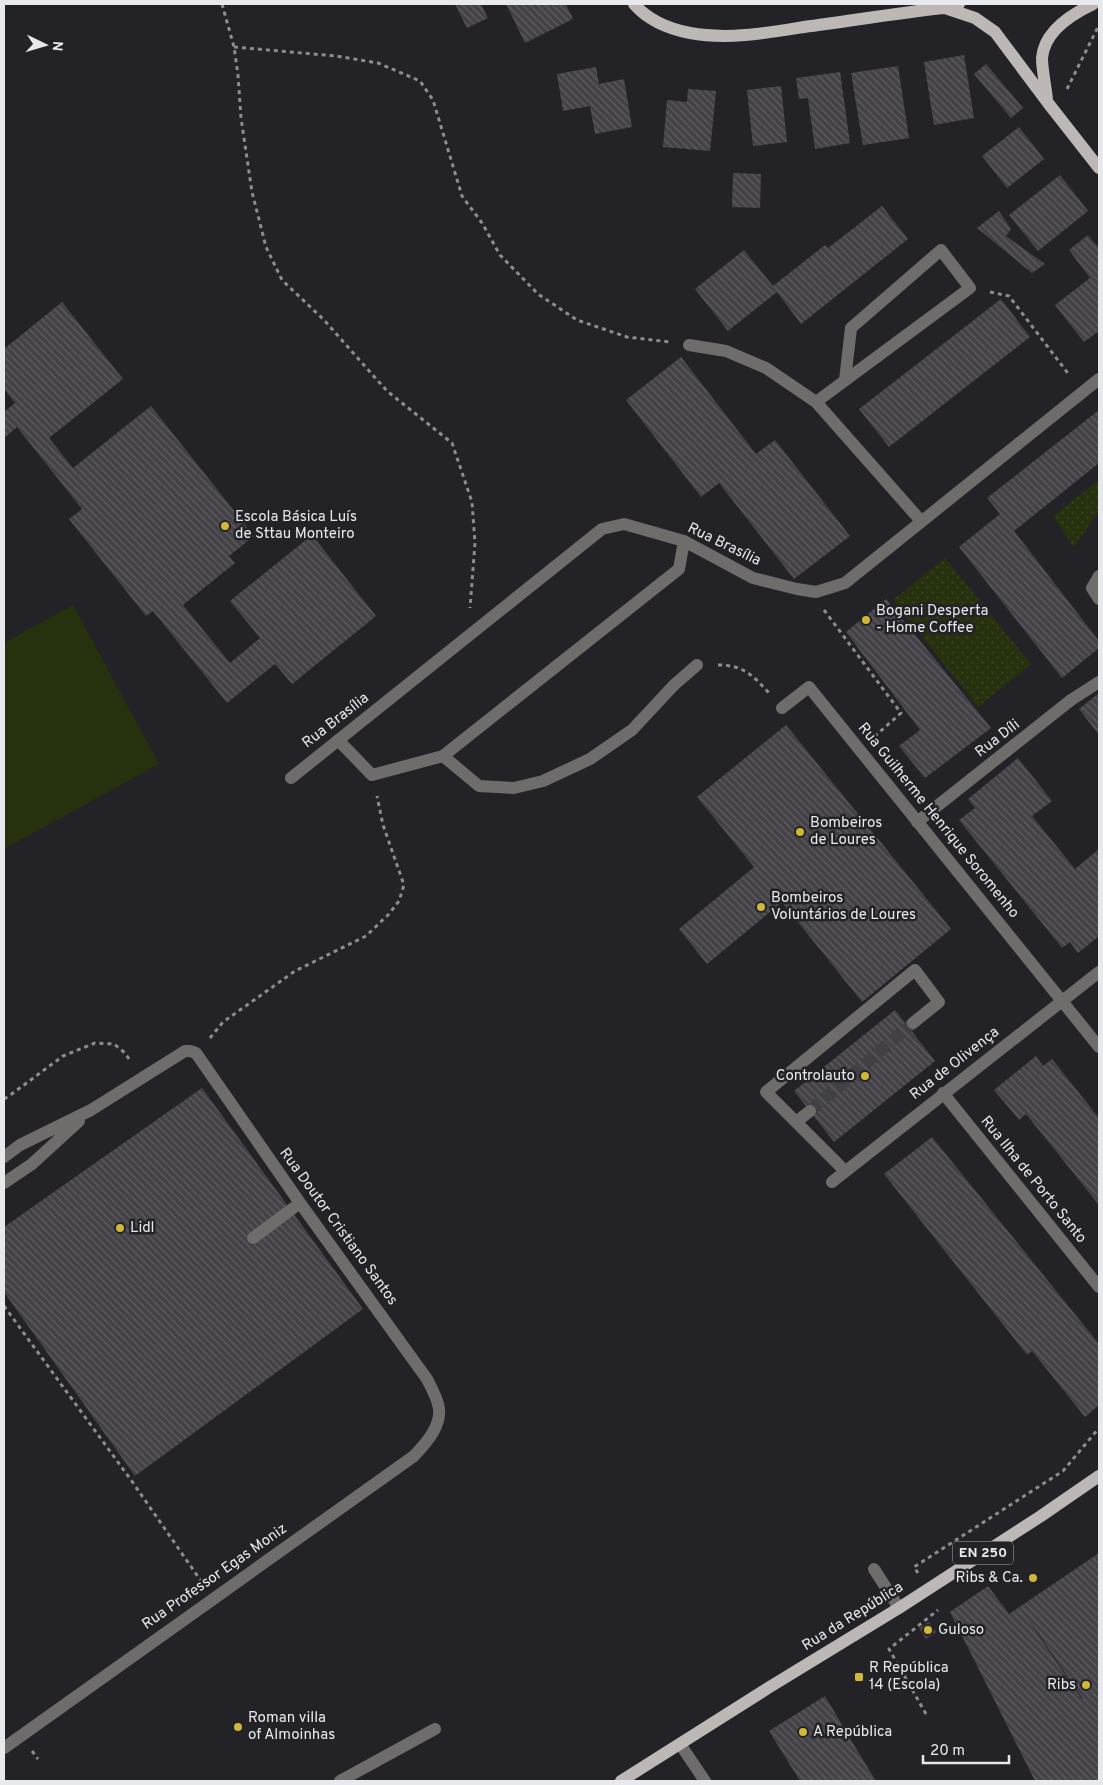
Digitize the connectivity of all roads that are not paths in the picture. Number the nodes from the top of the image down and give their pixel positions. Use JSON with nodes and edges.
{"nodes":[{"id":1,"x":634,"y":4,"type":"edge"},
{"id":2,"x":959,"y":4,"type":"edge"},
{"id":3,"x":1093,"y":4,"type":"edge"},
{"id":4,"x":944,"y":8,"type":"junction"},
{"id":5,"x":1048,"y":103,"type":"junction"},
{"id":6,"x":1099,"y":168,"type":"edge"},
{"id":7,"x":689,"y":345,"type":"road end"},
{"id":8,"x":1099,"y":379,"type":"edge"},
{"id":9,"x":845,"y":380,"type":"junction"},
{"id":10,"x":816,"y":402,"type":"junction"},
{"id":11,"x":922,"y":521,"type":"junction"},
{"id":12,"x":684,"y":541,"type":"junction"},
{"id":13,"x":1099,"y":576,"type":"edge"},
{"id":14,"x":1099,"y":599,"type":"edge"},
{"id":15,"x":698,"y":665,"type":"road end"},
{"id":16,"x":1099,"y":682,"type":"edge"},
{"id":17,"x":782,"y":708,"type":"road end"},
{"id":18,"x":338,"y":740,"type":"junction"},
{"id":19,"x":443,"y":756,"type":"junction"},
{"id":20,"x":290,"y":778,"type":"dead end"},
{"id":21,"x":917,"y":822,"type":"junction"},
{"id":22,"x":1099,"y":972,"type":"edge"},
{"id":23,"x":1062,"y":1001,"type":"junction"},
{"id":24,"x":913,"y":1023,"type":"tunnel mouth"},
{"id":25,"x":1099,"y":1047,"type":"edge"},
{"id":26,"x":942,"y":1093,"type":"junction"},
{"id":27,"x":91,"y":1110,"type":"junction"},
{"id":28,"x":810,"y":1111,"type":"tunnel mouth"},
{"id":29,"x":796,"y":1122,"type":"junction"},
{"id":30,"x":4,"y":1157,"type":"edge"},
{"id":31,"x":845,"y":1171,"type":"junction"},
{"id":32,"x":832,"y":1182,"type":"dead end"},
{"id":33,"x":4,"y":1183,"type":"edge"},
{"id":34,"x":300,"y":1203,"type":"junction"},
{"id":35,"x":253,"y":1238,"type":"dead end"},
{"id":36,"x":1099,"y":1287,"type":"edge"},
{"id":37,"x":437,"y":1425,"type":"joint"},
{"id":38,"x":1099,"y":1476,"type":"edge"},
{"id":39,"x":874,"y":1569,"type":"dead end"},
{"id":40,"x":899,"y":1608,"type":"junction"},
{"id":41,"x":435,"y":1729,"type":"dead end"},
{"id":42,"x":680,"y":1744,"type":"junction"},
{"id":43,"x":4,"y":1748,"type":"edge"},
{"id":44,"x":340,"y":1781,"type":"edge"},
{"id":45,"x":621,"y":1781,"type":"edge"},
{"id":46,"x":706,"y":1781,"type":"edge"}],
"edges":[{"from":1,"to":4,"type":"main road"},
{"from":2,"to":4,"type":"main road"},
{"from":3,"to":5,"type":"main road"},
{"from":4,"to":5,"type":"main road"},
{"from":5,"to":6,"type":"main road"},
{"from":7,"to":10,"type":"street"},
{"from":8,"to":11,"type":"street","name":"Rua Brasília"},
{"from":9,"to":9,"type":"street"},
{"from":9,"to":10,"type":"street"},
{"from":10,"to":11,"type":"street"},
{"from":11,"to":12,"type":"street","name":"Rua Brasília"},
{"from":12,"to":18,"type":"street","name":"Rua Brasília"},
{"from":12,"to":19,"type":"street"},
{"from":13,"to":14,"type":"street"},
{"from":15,"to":19,"type":"street"},
{"from":16,"to":21,"type":"street","name":"Rua Díli"},
{"from":17,"to":21,"type":"street","name":"Rua Guilherme Henrique Soromenho"},
{"from":18,"to":19,"type":"street"},
{"from":18,"to":20,"type":"street","name":"Rua Brasília"},
{"from":21,"to":23,"type":"street","name":"Rua Guilherme Henrique Soromenho"},
{"from":22,"to":23,"type":"street","name":"Rua de Olivença"},
{"from":23,"to":25,"type":"street","name":"Rua Guilherme Henrique Soromenho"},
{"from":23,"to":26,"type":"street","name":"Rua de Olivença"},
{"from":24,"to":29,"type":"street"},
{"from":26,"to":31,"type":"street","name":"Rua de Olivença"},
{"from":26,"to":36,"type":"street","name":"Rua Ilha de Porto Santo"},
{"from":27,"to":30,"type":"street"},
{"from":27,"to":33,"type":"street"},
{"from":27,"to":34,"type":"street","name":"Rua Doutor Cristiano Santos"},
{"from":28,"to":29,"type":"street"},
{"from":29,"to":31,"type":"street"},
{"from":31,"to":32,"type":"street","name":"Rua de Olivença"},
{"from":34,"to":35,"type":"street"},
{"from":34,"to":37,"type":"street","name":"Rua Doutor Cristiano Santos"},
{"from":37,"to":43,"type":"street","name":"Rua Professor Egas Moniz"},
{"from":38,"to":40,"type":"main road","name":"Rua da República","number":"EN 250"},
{"from":39,"to":40,"type":"street"},
{"from":40,"to":42,"type":"main road","name":"Rua da República","number":"EN 250"},
{"from":41,"to":44,"type":"street"},
{"from":42,"to":45,"type":"main road","name":"Rua da República","number":"EN 250"},
{"from":42,"to":46,"type":"street"}]}
